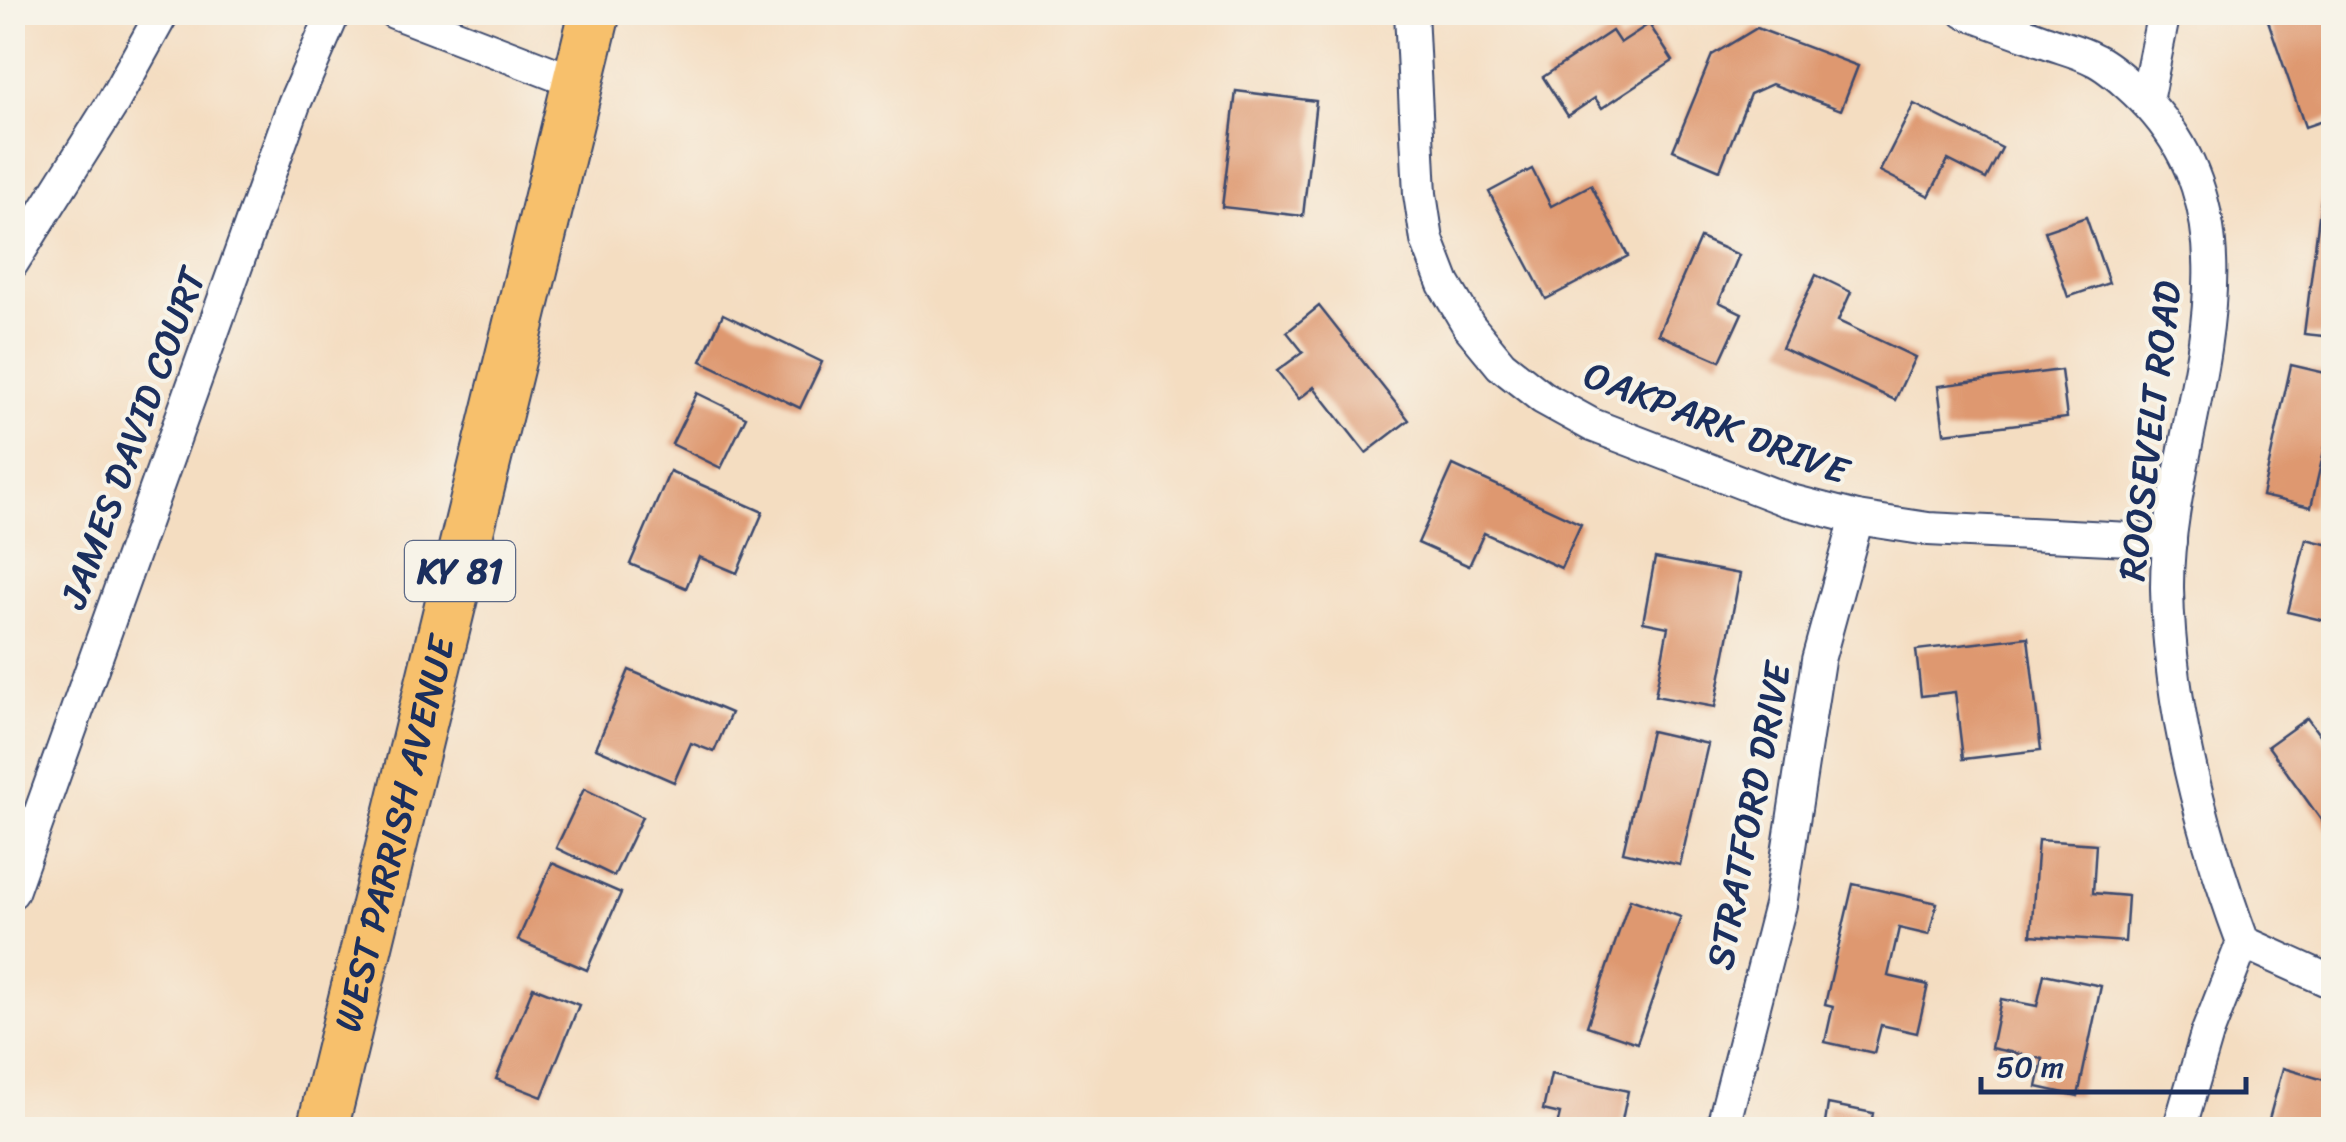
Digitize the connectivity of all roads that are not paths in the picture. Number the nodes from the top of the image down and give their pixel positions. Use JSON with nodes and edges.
{"nodes":[{"id":1,"x":163,"y":12,"type":"edge"},
{"id":2,"x":334,"y":12,"type":"edge"},
{"id":3,"x":394,"y":12,"type":"edge"},
{"id":4,"x":595,"y":12,"type":"edge"},
{"id":5,"x":1411,"y":12,"type":"edge"},
{"id":6,"x":1965,"y":12,"type":"edge"},
{"id":7,"x":2164,"y":12,"type":"edge"},
{"id":8,"x":578,"y":83,"type":"junction"},
{"id":9,"x":2146,"y":101,"type":"junction"},
{"id":10,"x":12,"y":263,"type":"edge"},
{"id":11,"x":1857,"y":518,"type":"junction"},
{"id":12,"x":2170,"y":541,"type":"junction"},
{"id":13,"x":12,"y":892,"type":"edge"},
{"id":14,"x":2243,"y":942,"type":"junction"},
{"id":15,"x":2334,"y":983,"type":"edge"},
{"id":16,"x":322,"y":1130,"type":"edge"},
{"id":17,"x":1722,"y":1130,"type":"edge"},
{"id":18,"x":2179,"y":1130,"type":"edge"}],
"edges":[{"from":1,"to":10,"type":"street"},
{"from":2,"to":13,"type":"street","name":"JAMES DAVID COURT"},
{"from":3,"to":8,"type":"street"},
{"from":4,"to":8,"type":"main road","name":"WEST PARRISH AVENUE","number":"KY 81"},
{"from":5,"to":11,"type":"street","name":"OAKPARK DRIVE"},
{"from":6,"to":9,"type":"street","name":"ROOSEVELT ROAD"},
{"from":7,"to":9,"type":"street"},
{"from":8,"to":16,"type":"main road","name":"WEST PARRISH AVENUE","number":"KY 81"},
{"from":9,"to":12,"type":"street","name":"ROOSEVELT ROAD"},
{"from":11,"to":12,"type":"street","name":"OAKPARK DRIVE"},
{"from":11,"to":17,"type":"street","name":"STRATFORD DRIVE"},
{"from":12,"to":14,"type":"street","name":"ROOSEVELT ROAD"},
{"from":14,"to":15,"type":"street"},
{"from":14,"to":18,"type":"street"}]}
